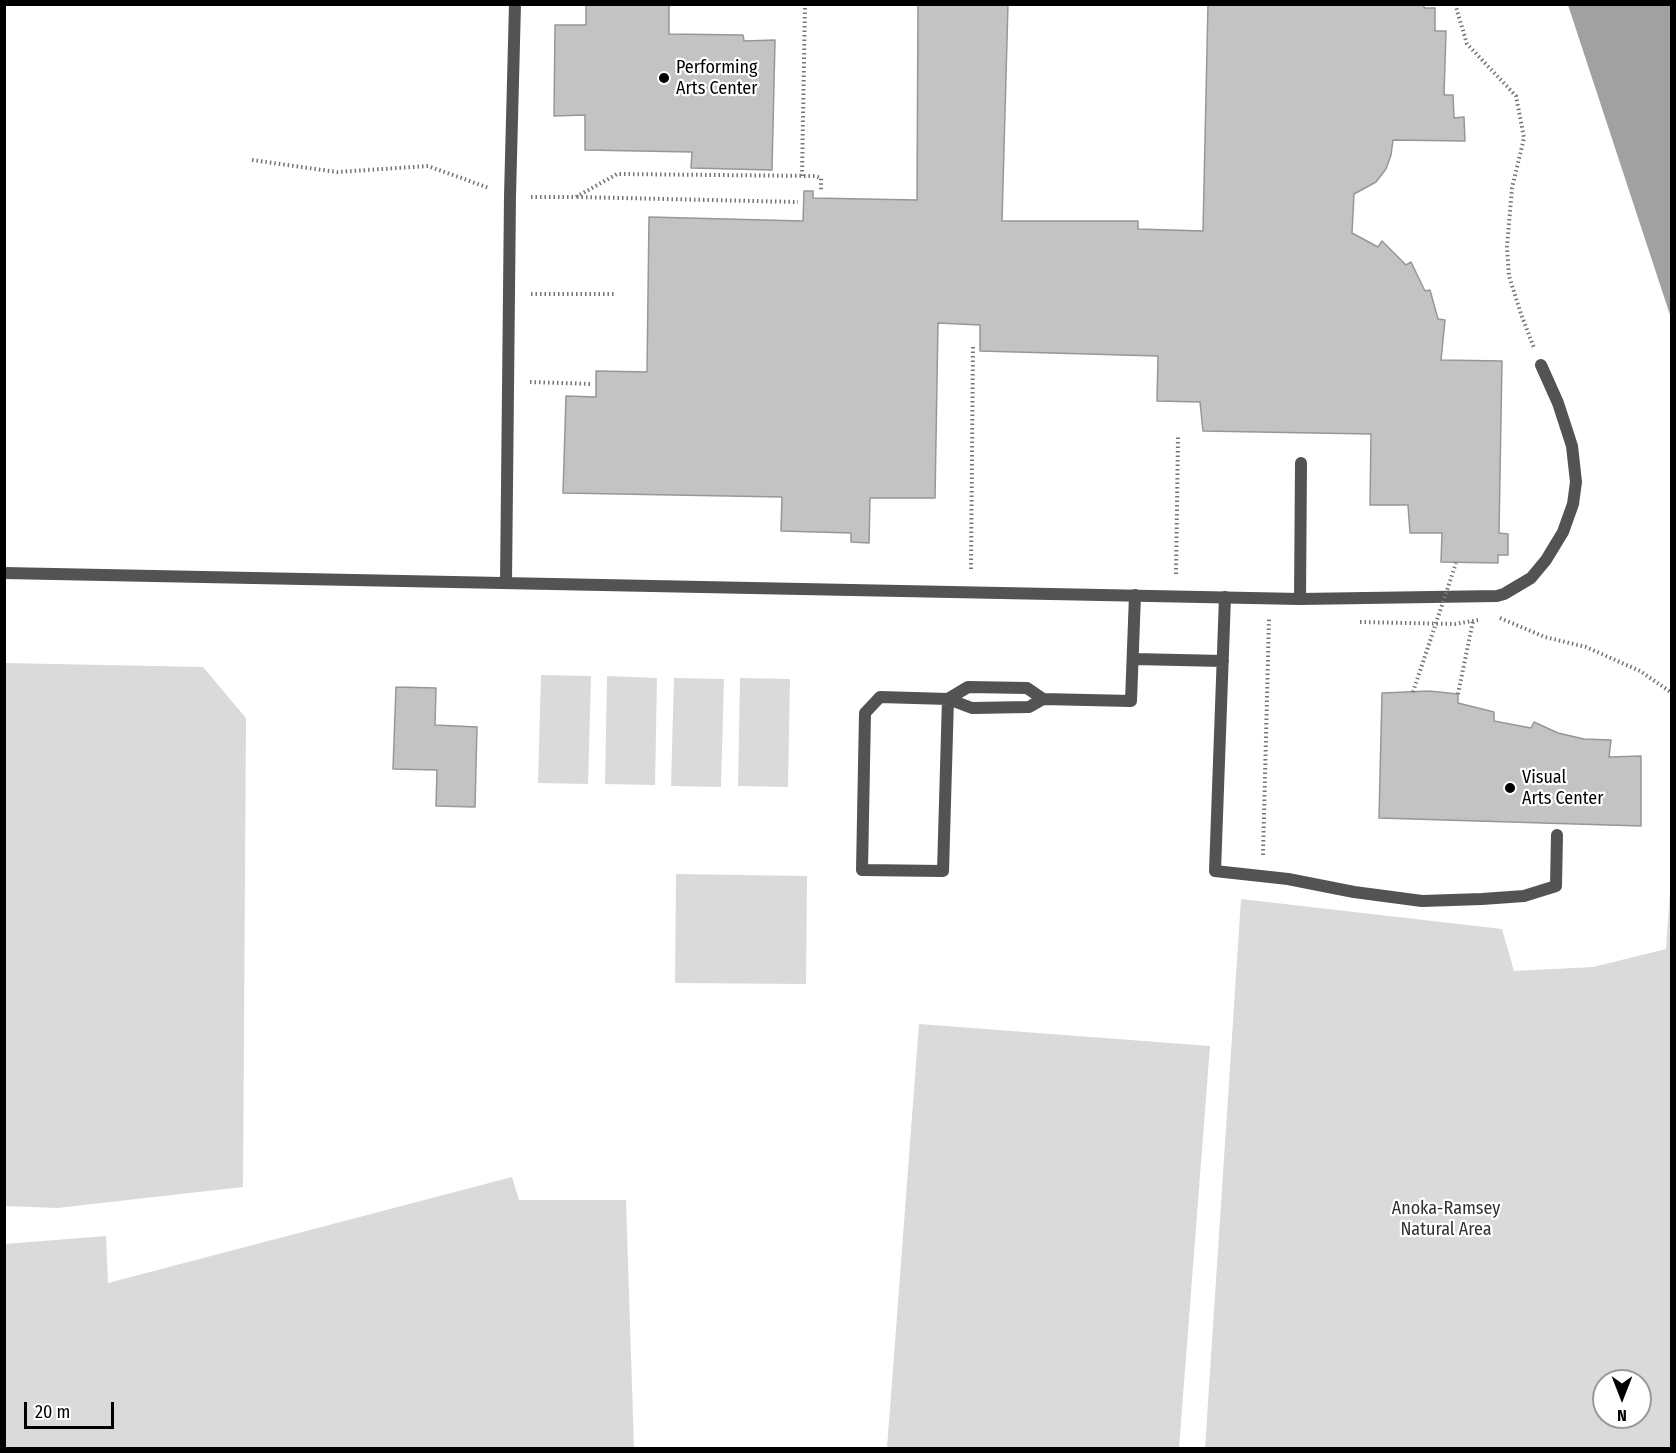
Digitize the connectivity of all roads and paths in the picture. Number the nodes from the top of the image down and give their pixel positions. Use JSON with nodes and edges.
{"nodes":[{"id":1,"x":515,"y":4,"type":"edge"},
{"id":2,"x":806,"y":4,"type":"edge"},
{"id":3,"x":1455,"y":4,"type":"edge"},
{"id":4,"x":252,"y":160,"type":"dead end"},
{"id":5,"x":802,"y":176,"type":"junction"},
{"id":6,"x":821,"y":191,"type":"dead end"},
{"id":7,"x":510,"y":196,"type":"junction"},
{"id":8,"x":576,"y":197,"type":"junction"},
{"id":9,"x":798,"y":202,"type":"dead end"},
{"id":10,"x":531,"y":294,"type":"dead end"},
{"id":11,"x":616,"y":294,"type":"dead end"},
{"id":12,"x":973,"y":344,"type":"dead end"},
{"id":13,"x":1541,"y":365,"type":"joint"},
{"id":14,"x":530,"y":382,"type":"dead end"},
{"id":15,"x":592,"y":384,"type":"dead end"},
{"id":16,"x":1178,"y":437,"type":"dead end"},
{"id":17,"x":1301,"y":463,"type":"dead end"},
{"id":18,"x":1456,"y":563,"type":"dead end"},
{"id":19,"x":971,"y":569,"type":"dead end"},
{"id":20,"x":4,"y":573,"type":"edge"},
{"id":21,"x":1176,"y":574,"type":"dead end"},
{"id":22,"x":506,"y":583,"type":"junction"},
{"id":23,"x":1135,"y":595,"type":"junction"},
{"id":24,"x":1492,"y":596,"type":"junction"},
{"id":25,"x":1226,"y":597,"type":"junction"},
{"id":26,"x":1269,"y":598,"type":"junction"},
{"id":27,"x":1300,"y":599,"type":"junction"},
{"id":28,"x":1473,"y":621,"type":"dead end"},
{"id":29,"x":1134,"y":659,"type":"junction"},
{"id":30,"x":1223,"y":662,"type":"junction"},
{"id":31,"x":1413,"y":692,"type":"dead end"},
{"id":32,"x":1671,"y":693,"type":"edge"},
{"id":33,"x":1458,"y":694,"type":"dead end"},
{"id":34,"x":948,"y":699,"type":"junction"},
{"id":35,"x":1043,"y":699,"type":"junction"},
{"id":36,"x":1557,"y":835,"type":"dead end"},
{"id":37,"x":1262,"y":876,"type":"junction"}],
"edges":[{"from":1,"to":7,"type":"street"},
{"from":2,"to":5,"type":"path"},
{"from":3,"to":13,"type":"path"},
{"from":4,"to":7,"type":"path"},
{"from":5,"to":6,"type":"path"},
{"from":5,"to":8,"type":"path"},
{"from":7,"to":8,"type":"path"},
{"from":7,"to":22,"type":"street"},
{"from":8,"to":9,"type":"path"},
{"from":10,"to":11,"type":"path"},
{"from":12,"to":19,"type":"path"},
{"from":13,"to":24,"type":"street"},
{"from":14,"to":15,"type":"path"},
{"from":16,"to":21,"type":"path"},
{"from":17,"to":27,"type":"street"},
{"from":18,"to":31,"type":"path","bridge":true},
{"from":20,"to":22,"type":"street"},
{"from":22,"to":23,"type":"street"},
{"from":23,"to":25,"type":"street"},
{"from":23,"to":29,"type":"street"},
{"from":24,"to":27,"type":"street"},
{"from":24,"to":32,"type":"path"},
{"from":25,"to":26,"type":"street"},
{"from":25,"to":30,"type":"street"},
{"from":26,"to":27,"type":"street"},
{"from":26,"to":37,"type":"path"},
{"from":28,"to":33,"type":"path"},
{"from":29,"to":30,"type":"street"},
{"from":29,"to":35,"type":"street"},
{"from":30,"to":37,"type":"street"},
{"from":34,"to":34,"type":"street"},
{"from":34,"to":35,"type":"street"},
{"from":34,"to":35,"type":"street"},
{"from":36,"to":37,"type":"street"}]}
